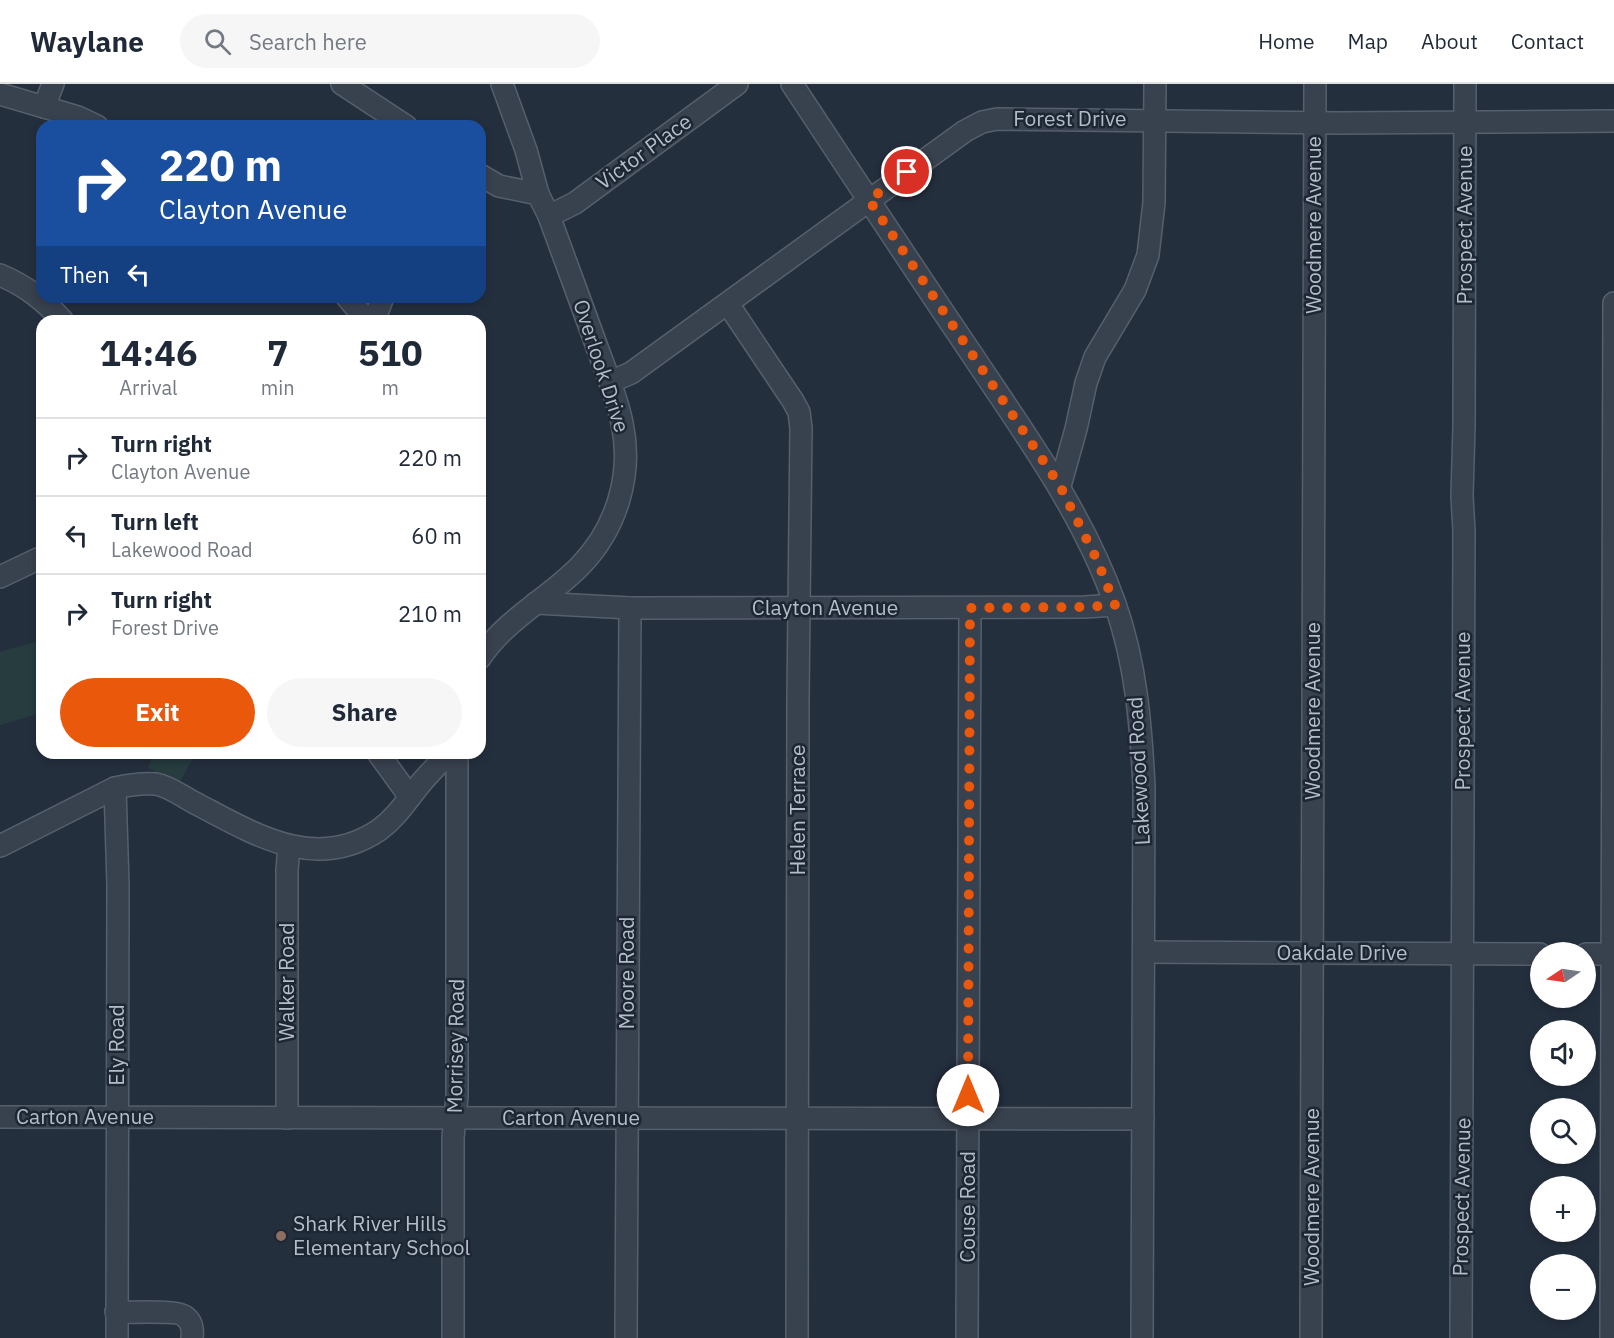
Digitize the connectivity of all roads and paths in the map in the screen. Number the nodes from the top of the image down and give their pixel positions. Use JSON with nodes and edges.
{"nodes":[{"id":1,"x":53,"y":84,"type":"edge"},
{"id":2,"x":342,"y":84,"type":"edge"},
{"id":3,"x":502,"y":84,"type":"edge"},
{"id":4,"x":737,"y":84,"type":"edge"},
{"id":5,"x":792,"y":84,"type":"edge"},
{"id":6,"x":1155,"y":84,"type":"edge"},
{"id":7,"x":1315,"y":84,"type":"edge"},
{"id":8,"x":1465,"y":84,"type":"edge"},
{"id":9,"x":0,"y":94,"type":"edge"},
{"id":10,"x":44,"y":107,"type":"junction"},
{"id":11,"x":84,"y":120,"type":"edge"},
{"id":12,"x":397,"y":120,"type":"edge"},
{"id":13,"x":1154,"y":120,"type":"junction"},
{"id":14,"x":1465,"y":121,"type":"junction"},
{"id":15,"x":1614,"y":121,"type":"edge"},
{"id":16,"x":1315,"y":122,"type":"junction"},
{"id":17,"x":486,"y":178,"type":"edge"},
{"id":18,"x":538,"y":194,"type":"junction"},
{"id":19,"x":869,"y":200,"type":"junction"},
{"id":20,"x":549,"y":216,"type":"junction"},
{"id":21,"x":0,"y":275,"type":"edge"},
{"id":22,"x":36,"y":295,"type":"edge"},
{"id":23,"x":46,"y":303,"type":"edge"},
{"id":24,"x":352,"y":303,"type":"edge"},
{"id":25,"x":1614,"y":303,"type":"edge"},
{"id":26,"x":728,"y":304,"type":"junction"},
{"id":27,"x":57,"y":315,"type":"edge"},
{"id":28,"x":362,"y":315,"type":"edge"},
{"id":29,"x":610,"y":382,"type":"junction"},
{"id":30,"x":1060,"y":486,"type":"junction"},
{"id":31,"x":36,"y":560,"type":"edge"},
{"id":32,"x":0,"y":577,"type":"edge"},
{"id":33,"x":536,"y":603,"type":"junction"},
{"id":34,"x":1115,"y":605,"type":"junction"},
{"id":35,"x":630,"y":608,"type":"junction"},
{"id":36,"x":799,"y":608,"type":"junction"},
{"id":37,"x":970,"y":608,"type":"junction"},
{"id":38,"x":486,"y":651,"type":"edge"},
{"id":39,"x":382,"y":759,"type":"edge"},
{"id":40,"x":444,"y":759,"type":"edge"},
{"id":41,"x":457,"y":759,"type":"edge"},
{"id":42,"x":115,"y":788,"type":"junction"},
{"id":43,"x":410,"y":797,"type":"junction"},
{"id":44,"x":0,"y":846,"type":"edge"},
{"id":45,"x":289,"y":847,"type":"junction"},
{"id":46,"x":1144,"y":952,"type":"junction"},
{"id":47,"x":1312,"y":952,"type":"junction"},
{"id":48,"x":1462,"y":954,"type":"junction"},
{"id":49,"x":1530,"y":954,"type":"edge"},
{"id":50,"x":1596,"y":954,"type":"edge"},
{"id":51,"x":1613,"y":954,"type":"edge"},
{"id":52,"x":0,"y":1117,"type":"edge"},
{"id":53,"x":116,"y":1118,"type":"junction"},
{"id":54,"x":287,"y":1118,"type":"junction"},
{"id":55,"x":455,"y":1118,"type":"junction"},
{"id":56,"x":627,"y":1118,"type":"junction"},
{"id":57,"x":797,"y":1119,"type":"junction"},
{"id":58,"x":968,"y":1119,"type":"junction"},
{"id":59,"x":1143,"y":1119,"type":"junction"},
{"id":60,"x":116,"y":1312,"type":"junction"},
{"id":61,"x":117,"y":1338,"type":"edge"},
{"id":62,"x":192,"y":1338,"type":"edge"},
{"id":63,"x":453,"y":1338,"type":"edge"},
{"id":64,"x":626,"y":1338,"type":"edge"},
{"id":65,"x":797,"y":1338,"type":"edge"},
{"id":66,"x":967,"y":1338,"type":"edge"},
{"id":67,"x":1142,"y":1338,"type":"edge"},
{"id":68,"x":1311,"y":1338,"type":"edge"},
{"id":69,"x":1461,"y":1338,"type":"edge"},
{"id":70,"x":1611,"y":1338,"type":"edge"}],
"edges":[{"from":1,"to":10,"type":"street"},
{"from":2,"to":12,"type":"street"},
{"from":3,"to":18,"type":"street","name":"Overlook Drive"},
{"from":4,"to":20,"type":"street","name":"Victor Place"},
{"from":5,"to":19,"type":"street","name":"Lakewood Road"},
{"from":6,"to":13,"type":"street"},
{"from":7,"to":16,"type":"street","name":"Woodmere Avenue"},
{"from":8,"to":14,"type":"street","name":"Prospect Avenue"},
{"from":9,"to":10,"type":"street"},
{"from":10,"to":11,"type":"street"},
{"from":13,"to":16,"type":"street","name":"Forest Drive"},
{"from":13,"to":19,"type":"street","name":"Forest Drive"},
{"from":13,"to":30,"type":"street"},
{"from":14,"to":15,"type":"street","name":"Forest Drive"},
{"from":14,"to":16,"type":"street","name":"Forest Drive"},
{"from":14,"to":48,"type":"street","name":"Prospect Avenue"},
{"from":16,"to":47,"type":"street","name":"Woodmere Avenue"},
{"from":17,"to":18,"type":"street"},
{"from":18,"to":20,"type":"street","name":"Overlook Drive"},
{"from":19,"to":26,"type":"street","name":"Forest Drive"},
{"from":19,"to":30,"type":"street","name":"Lakewood Road"},
{"from":20,"to":29,"type":"street","name":"Overlook Drive"},
{"from":21,"to":22,"type":"street"},
{"from":23,"to":27,"type":"street"},
{"from":24,"to":28,"type":"street"},
{"from":25,"to":51,"type":"street"},
{"from":26,"to":29,"type":"street","name":"Forest Drive"},
{"from":26,"to":36,"type":"street","name":"Helen Terrace"},
{"from":29,"to":33,"type":"street","name":"Overlook Drive"},
{"from":30,"to":34,"type":"street","name":"Lakewood Road"},
{"from":31,"to":32,"type":"street"},
{"from":33,"to":35,"type":"street","name":"Clayton Avenue"},
{"from":33,"to":38,"type":"street","name":"Overlook Drive"},
{"from":34,"to":37,"type":"street","name":"Clayton Avenue"},
{"from":34,"to":46,"type":"street","name":"Lakewood Road"},
{"from":35,"to":36,"type":"street","name":"Clayton Avenue"},
{"from":35,"to":56,"type":"street","name":"Moore Road"},
{"from":36,"to":37,"type":"street","name":"Clayton Avenue"},
{"from":36,"to":57,"type":"street","name":"Helen Terrace"},
{"from":37,"to":58,"type":"street","name":"Couse Road"},
{"from":39,"to":43,"type":"street"},
{"from":40,"to":43,"type":"street"},
{"from":41,"to":55,"type":"street","name":"Morrisey Road"},
{"from":42,"to":44,"type":"street"},
{"from":42,"to":45,"type":"street"},
{"from":42,"to":53,"type":"street","name":"Ely Road"},
{"from":43,"to":45,"type":"street"},
{"from":45,"to":54,"type":"street","name":"Walker Road"},
{"from":46,"to":47,"type":"street","name":"Oakdale Drive"},
{"from":46,"to":59,"type":"street","name":"Lakewood Road"},
{"from":47,"to":48,"type":"street","name":"Oakdale Drive"},
{"from":47,"to":68,"type":"street","name":"Woodmere Avenue"},
{"from":48,"to":49,"type":"street","name":"Oakdale Drive"},
{"from":48,"to":69,"type":"street","name":"Prospect Avenue"},
{"from":50,"to":51,"type":"street"},
{"from":51,"to":70,"type":"street"},
{"from":52,"to":53,"type":"street","name":"Carton Avenue"},
{"from":53,"to":54,"type":"street","name":"Carton Avenue"},
{"from":53,"to":60,"type":"street","name":"Ely Road"},
{"from":54,"to":55,"type":"street","name":"Carton Avenue"},
{"from":55,"to":56,"type":"street","name":"Carton Avenue"},
{"from":55,"to":63,"type":"street","name":"Morrisey Road"},
{"from":56,"to":57,"type":"street","name":"Carton Avenue"},
{"from":56,"to":64,"type":"street","name":"Moore Road"},
{"from":57,"to":58,"type":"street","name":"Carton Avenue"},
{"from":57,"to":65,"type":"street","name":"Helen Terrace"},
{"from":58,"to":59,"type":"street","name":"Carton Avenue"},
{"from":58,"to":66,"type":"street","name":"Couse Road"},
{"from":59,"to":67,"type":"street","name":"Lakewood Road"},
{"from":60,"to":61,"type":"street","name":"Ely Road"},
{"from":60,"to":62,"type":"street"}]}
